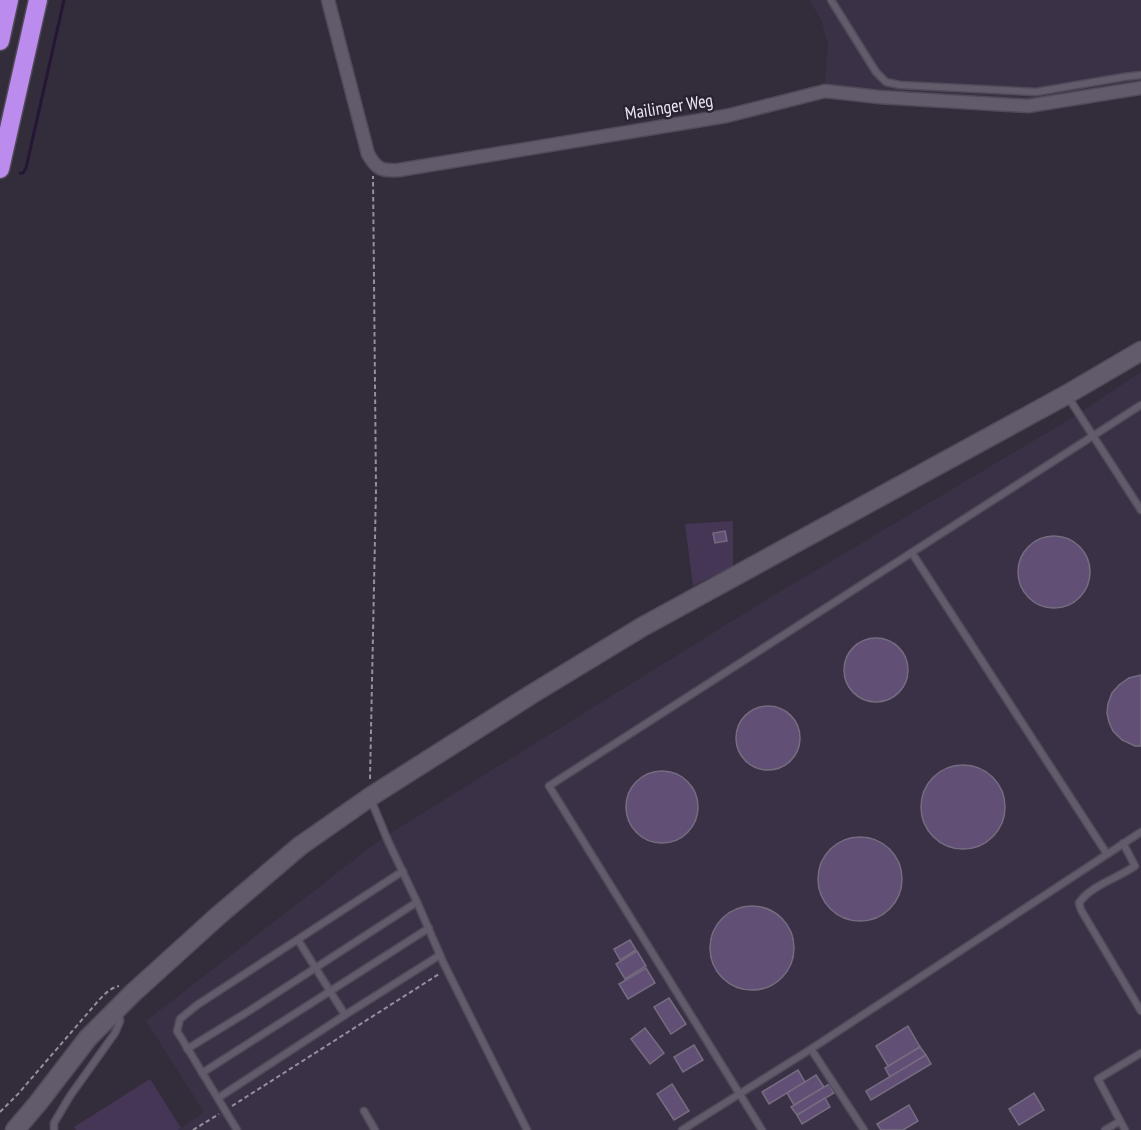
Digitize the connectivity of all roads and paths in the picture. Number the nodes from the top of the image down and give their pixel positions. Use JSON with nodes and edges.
{"nodes":[{"id":1,"x":9,"y":0,"type":"edge"},
{"id":2,"x":38,"y":0,"type":"edge"},
{"id":3,"x":328,"y":0,"type":"edge"},
{"id":4,"x":831,"y":0,"type":"edge"},
{"id":5,"x":0,"y":41,"type":"edge"},
{"id":6,"x":1141,"y":75,"type":"edge"},
{"id":7,"x":1141,"y":88,"type":"edge"},
{"id":8,"x":374,"y":164,"type":"junction"},
{"id":9,"x":0,"y":169,"type":"edge"},
{"id":10,"x":1141,"y":351,"type":"edge"},
{"id":11,"x":1066,"y":394,"type":"junction"},
{"id":12,"x":1141,"y":405,"type":"edge"},
{"id":13,"x":1093,"y":435,"type":"junction"},
{"id":14,"x":1141,"y":510,"type":"edge"},
{"id":15,"x":912,"y":553,"type":"junction"},
{"id":16,"x":370,"y":797,"type":"junction"},
{"id":17,"x":1141,"y":832,"type":"edge"},
{"id":18,"x":1124,"y":843,"type":"junction"},
{"id":19,"x":1107,"y":854,"type":"junction"},
{"id":20,"x":403,"y":871,"type":"junction"},
{"id":21,"x":417,"y":902,"type":"junction"},
{"id":22,"x":429,"y":928,"type":"junction"},
{"id":23,"x":298,"y":940,"type":"junction"},
{"id":24,"x":440,"y":955,"type":"junction"},
{"id":25,"x":315,"y":968,"type":"junction"},
{"id":26,"x":447,"y":969,"type":"junction"},
{"id":27,"x":329,"y":991,"type":"junction"},
{"id":28,"x":134,"y":992,"type":"junction"},
{"id":29,"x":116,"y":1009,"type":"junction"},
{"id":30,"x":1141,"y":1011,"type":"edge"},
{"id":31,"x":345,"y":1015,"type":"junction"},
{"id":32,"x":187,"y":1048,"type":"junction"},
{"id":33,"x":811,"y":1048,"type":"junction"},
{"id":34,"x":1141,"y":1053,"type":"edge"},
{"id":35,"x":202,"y":1073,"type":"junction"},
{"id":36,"x":738,"y":1094,"type":"junction"},
{"id":37,"x":218,"y":1098,"type":"junction"},
{"id":38,"x":225,"y":1110,"type":"junction"},
{"id":39,"x":364,"y":1111,"type":"dead end"},
{"id":40,"x":0,"y":1112,"type":"edge"},
{"id":41,"x":1120,"y":1121,"type":"junction"},
{"id":42,"x":15,"y":1130,"type":"edge"},
{"id":43,"x":54,"y":1130,"type":"edge"},
{"id":44,"x":192,"y":1130,"type":"edge"},
{"id":45,"x":237,"y":1130,"type":"edge"},
{"id":46,"x":375,"y":1130,"type":"edge"},
{"id":47,"x":526,"y":1130,"type":"edge"},
{"id":48,"x":682,"y":1130,"type":"edge"},
{"id":49,"x":762,"y":1130,"type":"edge"},
{"id":50,"x":864,"y":1130,"type":"edge"},
{"id":51,"x":1105,"y":1130,"type":"edge"},
{"id":52,"x":1125,"y":1130,"type":"edge"}],
"edges":[{"from":1,"to":5,"type":"highway"},
{"from":2,"to":9,"type":"highway"},
{"from":3,"to":8,"type":"street"},
{"from":4,"to":6,"type":"lane"},
{"from":7,"to":8,"type":"street","name":"Mailinger Weg"},
{"from":8,"to":16,"type":"path"},
{"from":10,"to":11,"type":"street"},
{"from":11,"to":13,"type":"lane"},
{"from":11,"to":16,"type":"street"},
{"from":12,"to":13,"type":"lane"},
{"from":13,"to":14,"type":"lane"},
{"from":13,"to":15,"type":"lane"},
{"from":15,"to":19,"type":"lane"},
{"from":15,"to":36,"type":"lane"},
{"from":16,"to":20,"type":"lane"},
{"from":16,"to":28,"type":"street"},
{"from":17,"to":18,"type":"lane"},
{"from":18,"to":19,"type":"lane"},
{"from":18,"to":30,"type":"lane"},
{"from":19,"to":33,"type":"lane"},
{"from":20,"to":21,"type":"lane"},
{"from":20,"to":23,"type":"lane"},
{"from":21,"to":22,"type":"lane"},
{"from":21,"to":25,"type":"lane"},
{"from":22,"to":24,"type":"lane"},
{"from":22,"to":27,"type":"lane"},
{"from":23,"to":25,"type":"lane"},
{"from":23,"to":32,"type":"lane"},
{"from":24,"to":26,"type":"lane"},
{"from":24,"to":31,"type":"lane"},
{"from":25,"to":27,"type":"lane"},
{"from":25,"to":32,"type":"lane"},
{"from":26,"to":38,"type":"path"},
{"from":26,"to":47,"type":"lane"},
{"from":27,"to":31,"type":"lane"},
{"from":27,"to":35,"type":"lane"},
{"from":28,"to":29,"type":"street"},
{"from":28,"to":40,"type":"path"},
{"from":29,"to":42,"type":"street"},
{"from":29,"to":43,"type":"lane"},
{"from":31,"to":37,"type":"lane"},
{"from":32,"to":35,"type":"lane"},
{"from":33,"to":36,"type":"lane"},
{"from":33,"to":50,"type":"lane"},
{"from":34,"to":41,"type":"lane"},
{"from":35,"to":37,"type":"lane"},
{"from":36,"to":48,"type":"lane"},
{"from":36,"to":49,"type":"lane"},
{"from":37,"to":38,"type":"lane"},
{"from":38,"to":44,"type":"path"},
{"from":38,"to":45,"type":"lane"},
{"from":39,"to":46,"type":"lane"},
{"from":41,"to":51,"type":"lane"},
{"from":41,"to":52,"type":"lane"}]}
